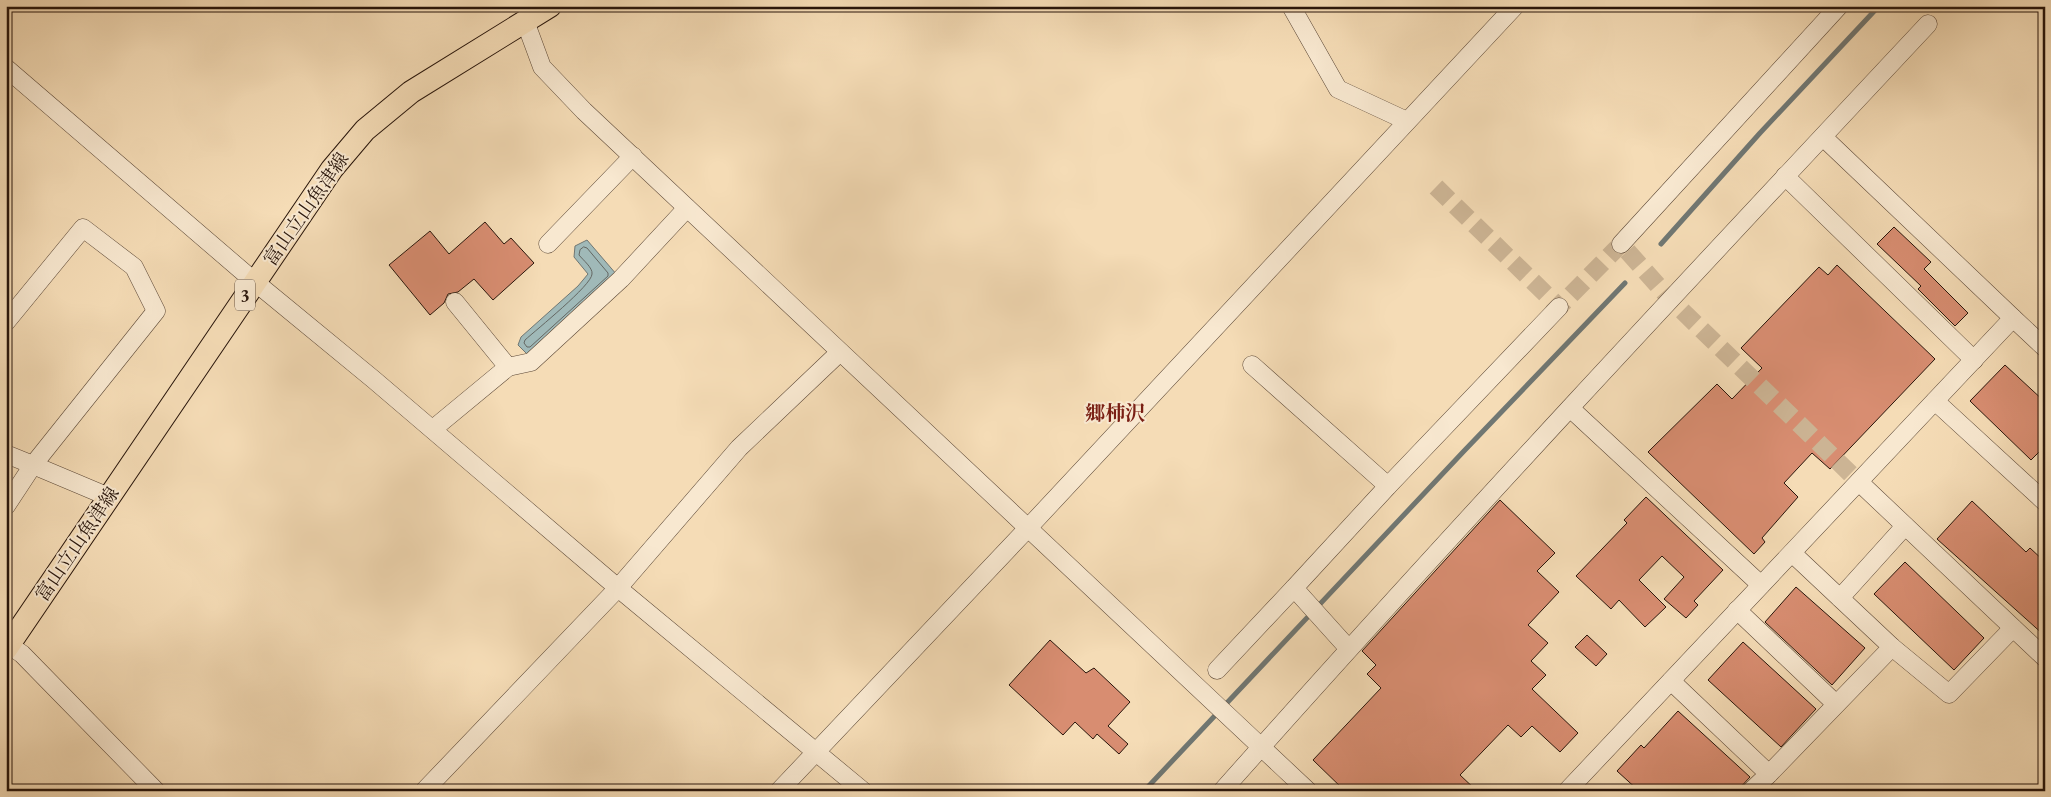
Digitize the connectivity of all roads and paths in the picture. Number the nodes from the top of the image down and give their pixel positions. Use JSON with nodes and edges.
{"nodes":[{"id":1,"x":550,"y":6,"type":"edge"},
{"id":2,"x":1291,"y":6,"type":"edge"},
{"id":3,"x":1515,"y":6,"type":"edge"},
{"id":4,"x":1839,"y":6,"type":"edge"},
{"id":5,"x":523,"y":14,"type":"edge"},
{"id":6,"x":1928,"y":24,"type":"dead end"},
{"id":7,"x":6,"y":68,"type":"edge"},
{"id":8,"x":1407,"y":121,"type":"junction"},
{"id":9,"x":1822,"y":136,"type":"junction"},
{"id":10,"x":633,"y":156,"type":"junction"},
{"id":11,"x":1785,"y":176,"type":"junction"},
{"id":12,"x":688,"y":208,"type":"junction"},
{"id":13,"x":548,"y":244,"type":"dead end"},
{"id":14,"x":1621,"y":244,"type":"dead end"},
{"id":15,"x":255,"y":282,"type":"junction"},
{"id":16,"x":455,"y":302,"type":"dead end"},
{"id":17,"x":1559,"y":307,"type":"dead end"},
{"id":18,"x":2013,"y":318,"type":"junction"},
{"id":19,"x":6,"y":322,"type":"edge"},
{"id":20,"x":2045,"y":348,"type":"edge"},
{"id":21,"x":840,"y":352,"type":"junction"},
{"id":22,"x":1974,"y":360,"type":"junction"},
{"id":23,"x":1252,"y":365,"type":"dead end"},
{"id":24,"x":508,"y":367,"type":"junction"},
{"id":25,"x":1936,"y":401,"type":"junction"},
{"id":26,"x":1570,"y":408,"type":"junction"},
{"id":27,"x":433,"y":429,"type":"junction"},
{"id":28,"x":6,"y":454,"type":"edge"},
{"id":29,"x":33,"y":465,"type":"junction"},
{"id":30,"x":1859,"y":482,"type":"junction"},
{"id":31,"x":1388,"y":486,"type":"junction"},
{"id":32,"x":109,"y":497,"type":"junction"},
{"id":33,"x":2045,"y":502,"type":"edge"},
{"id":34,"x":6,"y":506,"type":"edge"},
{"id":35,"x":1905,"y":526,"type":"junction"},
{"id":36,"x":1028,"y":528,"type":"junction"},
{"id":37,"x":1792,"y":552,"type":"junction"},
{"id":38,"x":1761,"y":585,"type":"junction"},
{"id":39,"x":618,"y":588,"type":"junction"},
{"id":40,"x":1294,"y":588,"type":"junction"},
{"id":41,"x":1840,"y":598,"type":"junction"},
{"id":42,"x":1737,"y":610,"type":"junction"},
{"id":43,"x":2013,"y":628,"type":"junction"},
{"id":44,"x":7,"y":645,"type":"edge"},
{"id":45,"x":1892,"y":647,"type":"junction"},
{"id":46,"x":1348,"y":648,"type":"junction"},
{"id":47,"x":2045,"y":658,"type":"edge"},
{"id":48,"x":1217,"y":670,"type":"dead end"},
{"id":49,"x":1671,"y":681,"type":"junction"},
{"id":50,"x":1836,"y":704,"type":"junction"},
{"id":51,"x":1261,"y":746,"type":"junction"},
{"id":52,"x":816,"y":750,"type":"junction"},
{"id":53,"x":1769,"y":774,"type":"junction"},
{"id":54,"x":2045,"y":787,"type":"edge"},
{"id":55,"x":156,"y":791,"type":"edge"},
{"id":56,"x":424,"y":791,"type":"edge"},
{"id":57,"x":779,"y":791,"type":"edge"},
{"id":58,"x":863,"y":791,"type":"edge"},
{"id":59,"x":1222,"y":791,"type":"edge"},
{"id":60,"x":1308,"y":791,"type":"edge"},
{"id":61,"x":1567,"y":791,"type":"edge"},
{"id":62,"x":1751,"y":791,"type":"edge"},
{"id":63,"x":2040,"y":791,"type":"edge"}],
"edges":[{"from":1,"to":5,"type":"main road","name":"富山立山魚津線","number":"3"},
{"from":2,"to":8,"type":"street"},
{"from":3,"to":8,"type":"street"},
{"from":4,"to":14,"type":"street"},
{"from":5,"to":10,"type":"street"},
{"from":5,"to":15,"type":"main road","name":"富山立山魚津線","number":"3"},
{"from":6,"to":9,"type":"street"},
{"from":7,"to":15,"type":"street"},
{"from":8,"to":36,"type":"street"},
{"from":9,"to":11,"type":"street"},
{"from":9,"to":18,"type":"street"},
{"from":10,"to":12,"type":"street"},
{"from":10,"to":13,"type":"street"},
{"from":11,"to":22,"type":"street"},
{"from":11,"to":26,"type":"street"},
{"from":12,"to":21,"type":"street"},
{"from":12,"to":24,"type":"street"},
{"from":15,"to":27,"type":"street"},
{"from":15,"to":32,"type":"main road","name":"富山立山魚津線","number":"3"},
{"from":16,"to":24,"type":"street"},
{"from":17,"to":31,"type":"street"},
{"from":18,"to":20,"type":"street"},
{"from":18,"to":22,"type":"street"},
{"from":19,"to":29,"type":"street"},
{"from":21,"to":36,"type":"street"},
{"from":21,"to":39,"type":"street"},
{"from":22,"to":25,"type":"street"},
{"from":23,"to":31,"type":"street"},
{"from":24,"to":27,"type":"street"},
{"from":25,"to":30,"type":"street"},
{"from":25,"to":33,"type":"street"},
{"from":26,"to":38,"type":"street"},
{"from":26,"to":46,"type":"street"},
{"from":27,"to":39,"type":"street"},
{"from":28,"to":29,"type":"street"},
{"from":29,"to":32,"type":"street"},
{"from":29,"to":34,"type":"street"},
{"from":30,"to":35,"type":"street"},
{"from":30,"to":37,"type":"street"},
{"from":31,"to":40,"type":"street"},
{"from":32,"to":44,"type":"main road","name":"富山立山魚津線","number":"3"},
{"from":35,"to":41,"type":"street"},
{"from":35,"to":43,"type":"street"},
{"from":36,"to":51,"type":"street"},
{"from":36,"to":52,"type":"street"},
{"from":37,"to":38,"type":"street"},
{"from":37,"to":41,"type":"street"},
{"from":38,"to":42,"type":"street"},
{"from":39,"to":52,"type":"street"},
{"from":39,"to":56,"type":"street"},
{"from":40,"to":46,"type":"street"},
{"from":40,"to":48,"type":"street"},
{"from":41,"to":45,"type":"street"},
{"from":42,"to":49,"type":"street"},
{"from":42,"to":50,"type":"street"},
{"from":43,"to":45,"type":"street"},
{"from":43,"to":47,"type":"street"},
{"from":44,"to":55,"type":"street"},
{"from":45,"to":50,"type":"street"},
{"from":46,"to":51,"type":"street"},
{"from":49,"to":53,"type":"street"},
{"from":49,"to":61,"type":"street"},
{"from":50,"to":53,"type":"street"},
{"from":51,"to":59,"type":"street"},
{"from":51,"to":60,"type":"street"},
{"from":52,"to":57,"type":"street"},
{"from":52,"to":58,"type":"street"},
{"from":53,"to":62,"type":"street"},
{"from":54,"to":63,"type":"path"}]}
